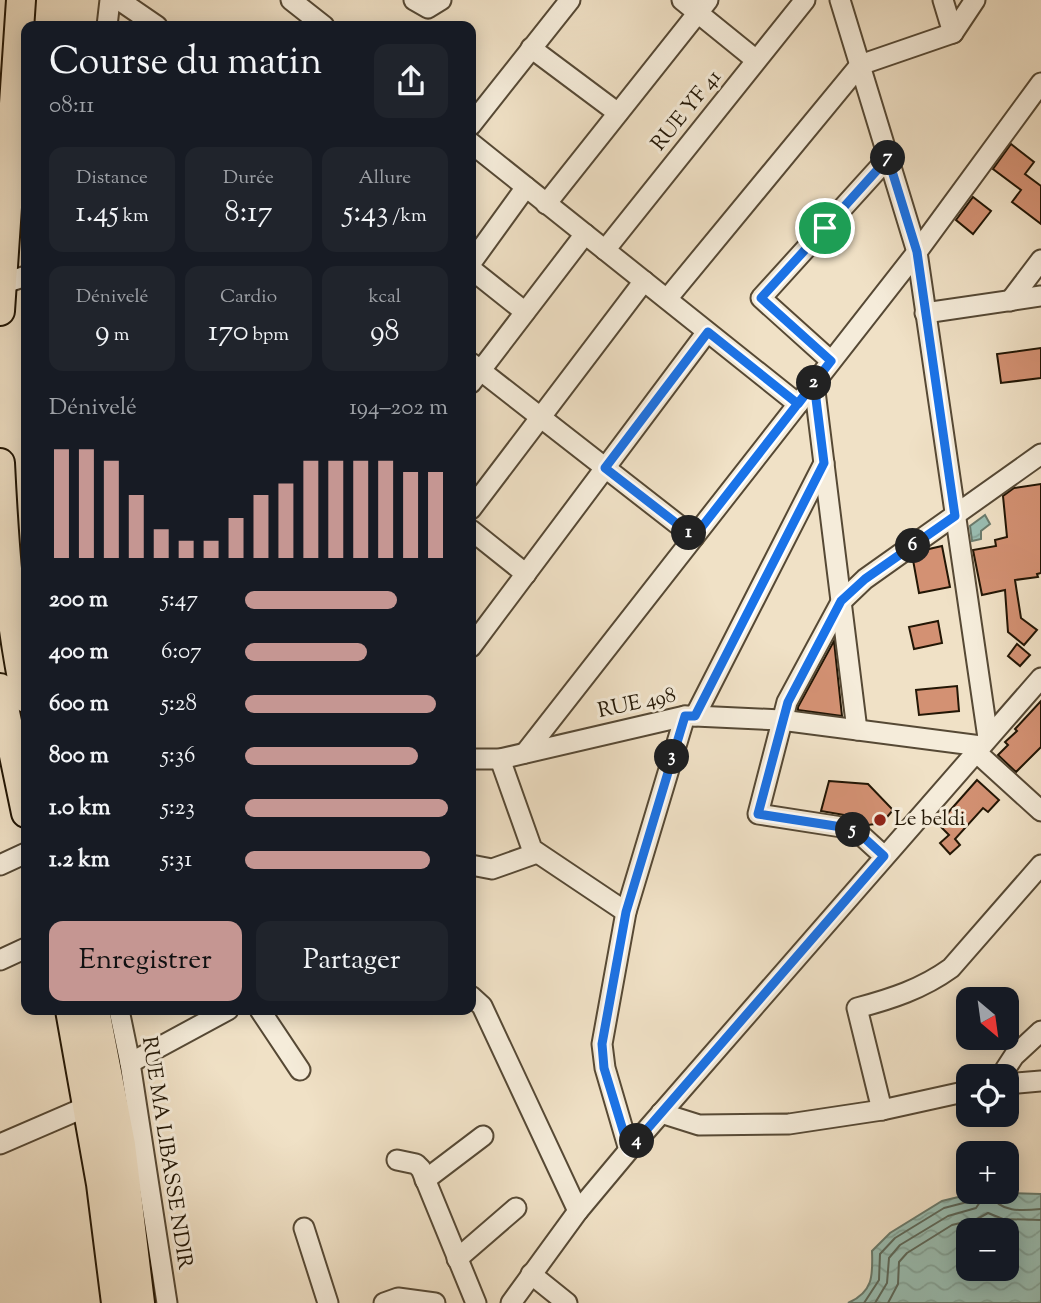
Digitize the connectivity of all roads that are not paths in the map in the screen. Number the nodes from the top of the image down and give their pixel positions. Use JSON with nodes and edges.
{"nodes":[{"id":1,"x":21,"y":0,"type":"edge"},
{"id":2,"x":110,"y":0,"type":"edge"},
{"id":3,"x":119,"y":0,"type":"edge"},
{"id":4,"x":291,"y":0,"type":"edge"},
{"id":5,"x":414,"y":0,"type":"edge"},
{"id":6,"x":441,"y":0,"type":"edge"},
{"id":7,"x":570,"y":0,"type":"edge"},
{"id":8,"x":682,"y":0,"type":"edge"},
{"id":9,"x":805,"y":0,"type":"edge"},
{"id":10,"x":840,"y":0,"type":"edge"},
{"id":11,"x":943,"y":0,"type":"edge"},
{"id":12,"x":975,"y":0,"type":"edge"},
{"id":13,"x":702,"y":6,"type":"edge"},
{"id":14,"x":108,"y":21,"type":"edge"},
{"id":15,"x":150,"y":21,"type":"edge"},
{"id":16,"x":314,"y":21,"type":"edge"},
{"id":17,"x":953,"y":33,"type":"junction"},
{"id":18,"x":531,"y":48,"type":"junction"},
{"id":19,"x":756,"y":60,"type":"junction"},
{"id":20,"x":860,"y":65,"type":"junction"},
{"id":21,"x":1039,"y":94,"type":"edge"},
{"id":22,"x":618,"y":113,"type":"junction"},
{"id":23,"x":476,"y":119,"type":"edge"},
{"id":24,"x":476,"y":147,"type":"edge"},
{"id":25,"x":888,"y":158,"type":"junction"},
{"id":26,"x":526,"y":187,"type":"junction"},
{"id":27,"x":546,"y":204,"type":"junction"},
{"id":28,"x":585,"y":234,"type":"junction"},
{"id":29,"x":605,"y":250,"type":"junction"},
{"id":30,"x":917,"y":252,"type":"junction"},
{"id":31,"x":476,"y":256,"type":"edge"},
{"id":32,"x":1041,"y":260,"type":"edge"},
{"id":33,"x":476,"y":273,"type":"edge"},
{"id":34,"x":644,"y":281,"type":"junction"},
{"id":35,"x":9,"y":290,"type":"edge"},
{"id":36,"x":1041,"y":296,"type":"edge"},
{"id":37,"x":667,"y":299,"type":"junction"},
{"id":38,"x":1010,"y":301,"type":"junction"},
{"id":39,"x":525,"y":312,"type":"junction"},
{"id":40,"x":925,"y":313,"type":"junction"},
{"id":41,"x":708,"y":332,"type":"junction"},
{"id":42,"x":831,"y":361,"type":"junction"},
{"id":43,"x":476,"y":370,"type":"edge"},
{"id":44,"x":476,"y":373,"type":"edge"},
{"id":45,"x":814,"y":383,"type":"junction"},
{"id":46,"x":798,"y":404,"type":"junction"},
{"id":47,"x":541,"y":417,"type":"junction"},
{"id":48,"x":1041,"y":454,"type":"edge"},
{"id":49,"x":0,"y":463,"type":"edge"},
{"id":50,"x":824,"y":463,"type":"junction"},
{"id":51,"x":605,"y":468,"type":"junction"},
{"id":52,"x":476,"y":496,"type":"edge"},
{"id":53,"x":955,"y":516,"type":"junction"},
{"id":54,"x":476,"y":534,"type":"edge"},
{"id":55,"x":694,"y":537,"type":"junction"},
{"id":56,"x":526,"y":574,"type":"junction"},
{"id":57,"x":841,"y":601,"type":"junction"},
{"id":58,"x":476,"y":640,"type":"edge"},
{"id":59,"x":21,"y":669,"type":"edge"},
{"id":60,"x":1041,"y":678,"type":"edge"},
{"id":61,"x":0,"y":688,"type":"edge"},
{"id":62,"x":690,"y":716,"type":"junction"},
{"id":63,"x":781,"y":720,"type":"junction"},
{"id":64,"x":857,"y":730,"type":"junction"},
{"id":65,"x":982,"y":746,"type":"junction"},
{"id":66,"x":525,"y":753,"type":"junction"},
{"id":67,"x":500,"y":759,"type":"junction"},
{"id":68,"x":476,"y":760,"type":"edge"},
{"id":69,"x":21,"y":789,"type":"edge"},
{"id":70,"x":1041,"y":811,"type":"edge"},
{"id":71,"x":537,"y":853,"type":"junction"},
{"id":72,"x":21,"y":855,"type":"edge"},
{"id":73,"x":884,"y":856,"type":"junction"},
{"id":74,"x":0,"y":865,"type":"edge"},
{"id":75,"x":1041,"y":865,"type":"edge"},
{"id":76,"x":476,"y":866,"type":"edge"},
{"id":77,"x":626,"y":912,"type":"junction"},
{"id":78,"x":21,"y":950,"type":"edge"},
{"id":79,"x":0,"y":960,"type":"edge"},
{"id":80,"x":476,"y":1001,"type":"edge"},
{"id":81,"x":71,"y":1015,"type":"edge"},
{"id":82,"x":96,"y":1015,"type":"edge"},
{"id":83,"x":120,"y":1015,"type":"edge"},
{"id":84,"x":219,"y":1015,"type":"edge"},
{"id":85,"x":263,"y":1015,"type":"edge"},
{"id":86,"x":1041,"y":1031,"type":"edge"},
{"id":87,"x":130,"y":1063,"type":"junction"},
{"id":88,"x":1009,"y":1064,"type":"edge"},
{"id":89,"x":300,"y":1070,"type":"dead end"},
{"id":90,"x":1041,"y":1080,"type":"edge"},
{"id":91,"x":1019,"y":1083,"type":"edge"},
{"id":92,"x":956,"y":1094,"type":"edge"},
{"id":93,"x":88,"y":1106,"type":"junction"},
{"id":94,"x":882,"y":1110,"type":"junction"},
{"id":95,"x":661,"y":1113,"type":"junction"},
{"id":96,"x":483,"y":1136,"type":"dead end"},
{"id":97,"x":0,"y":1144,"type":"edge"},
{"id":98,"x":629,"y":1150,"type":"junction"},
{"id":99,"x":397,"y":1160,"type":"dead end"},
{"id":100,"x":425,"y":1180,"type":"junction"},
{"id":101,"x":516,"y":1208,"type":"dead end"},
{"id":102,"x":578,"y":1211,"type":"junction"},
{"id":103,"x":304,"y":1228,"type":"dead end"},
{"id":104,"x":457,"y":1259,"type":"junction"},
{"id":105,"x":531,"y":1275,"type":"junction"},
{"id":106,"x":116,"y":1303,"type":"edge"},
{"id":107,"x":141,"y":1303,"type":"edge"},
{"id":108,"x":167,"y":1303,"type":"edge"},
{"id":109,"x":328,"y":1303,"type":"edge"},
{"id":110,"x":384,"y":1303,"type":"edge"},
{"id":111,"x":435,"y":1303,"type":"edge"},
{"id":112,"x":476,"y":1303,"type":"edge"},
{"id":113,"x":511,"y":1303,"type":"edge"},
{"id":114,"x":568,"y":1303,"type":"edge"}],
"edges":[{"from":1,"to":35,"type":"highway"},
{"from":2,"to":14,"type":"street"},
{"from":3,"to":15,"type":"street"},
{"from":4,"to":16,"type":"street"},
{"from":5,"to":6,"type":"street"},
{"from":7,"to":18,"type":"street"},
{"from":8,"to":13,"type":"street"},
{"from":9,"to":19,"type":"street","name":"RUE YF 41"},
{"from":10,"to":20,"type":"street"},
{"from":11,"to":17,"type":"street"},
{"from":12,"to":17,"type":"street"},
{"from":13,"to":19,"type":"street"},
{"from":13,"to":22,"type":"street"},
{"from":17,"to":20,"type":"street"},
{"from":18,"to":22,"type":"street"},
{"from":18,"to":23,"type":"street"},
{"from":19,"to":29,"type":"street","name":"RUE YF 41"},
{"from":20,"to":25,"type":"street"},
{"from":20,"to":37,"type":"street"},
{"from":21,"to":30,"type":"street"},
{"from":22,"to":27,"type":"street"},
{"from":24,"to":26,"type":"street"},
{"from":25,"to":30,"type":"street"},
{"from":25,"to":42,"type":"street"},
{"from":26,"to":27,"type":"street"},
{"from":26,"to":31,"type":"street"},
{"from":27,"to":28,"type":"street"},
{"from":28,"to":29,"type":"street"},
{"from":28,"to":39,"type":"street"},
{"from":29,"to":34,"type":"street"},
{"from":30,"to":40,"type":"street"},
{"from":30,"to":42,"type":"street"},
{"from":32,"to":38,"type":"street"},
{"from":33,"to":39,"type":"street"},
{"from":34,"to":37,"type":"street"},
{"from":34,"to":47,"type":"street"},
{"from":36,"to":38,"type":"street"},
{"from":37,"to":41,"type":"street"},
{"from":38,"to":40,"type":"street"},
{"from":39,"to":43,"type":"street"},
{"from":40,"to":53,"type":"street"},
{"from":41,"to":46,"type":"street"},
{"from":41,"to":51,"type":"street"},
{"from":42,"to":45,"type":"street"},
{"from":44,"to":47,"type":"street"},
{"from":45,"to":46,"type":"street"},
{"from":45,"to":50,"type":"street"},
{"from":46,"to":55,"type":"street"},
{"from":47,"to":51,"type":"street"},
{"from":47,"to":52,"type":"street"},
{"from":48,"to":53,"type":"street"},
{"from":49,"to":59,"type":"highway"},
{"from":50,"to":57,"type":"street"},
{"from":50,"to":62,"type":"street"},
{"from":51,"to":55,"type":"street"},
{"from":51,"to":56,"type":"street"},
{"from":53,"to":57,"type":"street"},
{"from":53,"to":65,"type":"street"},
{"from":54,"to":56,"type":"street"},
{"from":55,"to":66,"type":"street"},
{"from":56,"to":58,"type":"street"},
{"from":57,"to":63,"type":"street"},
{"from":57,"to":64,"type":"street"},
{"from":60,"to":65,"type":"street"},
{"from":61,"to":69,"type":"highway"},
{"from":62,"to":63,"type":"street","name":"RUE 498"},
{"from":62,"to":66,"type":"street","name":"RUE 498"},
{"from":62,"to":77,"type":"street"},
{"from":63,"to":64,"type":"street","name":"RUE 498"},
{"from":63,"to":73,"type":"street"},
{"from":64,"to":65,"type":"street","name":"RUE 498"},
{"from":65,"to":70,"type":"street"},
{"from":65,"to":73,"type":"street"},
{"from":66,"to":67,"type":"street","name":"RUE 498"},
{"from":67,"to":68,"type":"street","name":"RUE 498"},
{"from":67,"to":71,"type":"street"},
{"from":71,"to":76,"type":"street"},
{"from":71,"to":77,"type":"street"},
{"from":72,"to":74,"type":"street"},
{"from":73,"to":95,"type":"street"},
{"from":75,"to":94,"type":"street"},
{"from":77,"to":98,"type":"street"},
{"from":78,"to":79,"type":"street"},
{"from":80,"to":102,"type":"street"},
{"from":81,"to":93,"type":"highway"},
{"from":82,"to":107,"type":"highway"},
{"from":83,"to":87,"type":"street","name":"RUE MA LIBASSE NDIR"},
{"from":84,"to":87,"type":"street"},
{"from":85,"to":89,"type":"street"},
{"from":86,"to":88,"type":"street"},
{"from":87,"to":108,"type":"street","name":"RUE MA LIBASSE NDIR"},
{"from":90,"to":91,"type":"street"},
{"from":92,"to":94,"type":"street"},
{"from":93,"to":97,"type":"street"},
{"from":93,"to":106,"type":"highway"},
{"from":94,"to":95,"type":"street"},
{"from":95,"to":98,"type":"street"},
{"from":96,"to":100,"type":"street"},
{"from":98,"to":102,"type":"street"},
{"from":99,"to":100,"type":"street"},
{"from":100,"to":104,"type":"street"},
{"from":101,"to":104,"type":"street"},
{"from":102,"to":105,"type":"street"},
{"from":103,"to":109,"type":"street"},
{"from":104,"to":112,"type":"street"},
{"from":105,"to":113,"type":"street"},
{"from":105,"to":114,"type":"street"},
{"from":110,"to":111,"type":"street"}]}
